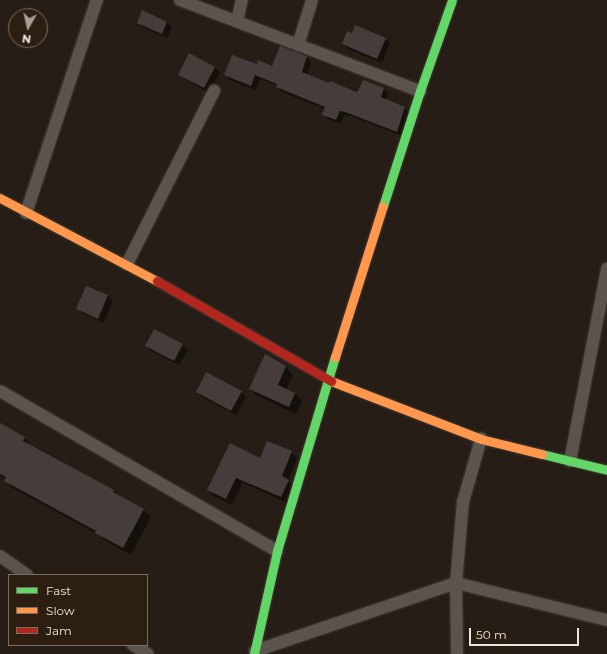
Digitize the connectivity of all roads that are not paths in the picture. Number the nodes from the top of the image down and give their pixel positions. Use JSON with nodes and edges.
{"nodes":[{"id":1,"x":98,"y":0,"type":"edge"},
{"id":2,"x":180,"y":0,"type":"edge"},
{"id":3,"x":242,"y":0,"type":"edge"},
{"id":4,"x":312,"y":0,"type":"edge"},
{"id":5,"x":452,"y":0,"type":"edge"},
{"id":6,"x":237,"y":21,"type":"junction"},
{"id":7,"x":298,"y":45,"type":"junction"},
{"id":8,"x":214,"y":91,"type":"dead end"},
{"id":9,"x":420,"y":91,"type":"junction"},
{"id":10,"x":0,"y":198,"type":"edge"},
{"id":11,"x":26,"y":213,"type":"junction"},
{"id":12,"x":127,"y":264,"type":"junction"},
{"id":13,"x":607,"y":269,"type":"edge"},
{"id":14,"x":329,"y":380,"type":"junction"},
{"id":15,"x":0,"y":391,"type":"edge"},
{"id":16,"x":481,"y":439,"type":"junction"},
{"id":17,"x":570,"y":461,"type":"junction"},
{"id":18,"x":607,"y":470,"type":"edge"},
{"id":19,"x":277,"y":551,"type":"junction"},
{"id":20,"x":0,"y":556,"type":"edge"},
{"id":21,"x":26,"y":574,"type":"edge"},
{"id":22,"x":456,"y":583,"type":"junction"},
{"id":23,"x":607,"y":620,"type":"edge"},
{"id":24,"x":135,"y":646,"type":"edge"},
{"id":25,"x":254,"y":652,"type":"edge"},
{"id":26,"x":148,"y":654,"type":"edge"},
{"id":27,"x":457,"y":654,"type":"edge"}],
"edges":[{"from":1,"to":11,"type":"street"},
{"from":2,"to":6,"type":"street"},
{"from":3,"to":6,"type":"street"},
{"from":4,"to":7,"type":"street"},
{"from":5,"to":9,"type":"street"},
{"from":6,"to":7,"type":"street"},
{"from":7,"to":9,"type":"street"},
{"from":8,"to":12,"type":"street"},
{"from":9,"to":14,"type":"street"},
{"from":10,"to":11,"type":"street"},
{"from":11,"to":12,"type":"street"},
{"from":12,"to":14,"type":"street"},
{"from":13,"to":17,"type":"street"},
{"from":14,"to":16,"type":"street"},
{"from":14,"to":19,"type":"street"},
{"from":15,"to":19,"type":"street"},
{"from":16,"to":17,"type":"street"},
{"from":16,"to":22,"type":"street"},
{"from":17,"to":18,"type":"street"},
{"from":19,"to":25,"type":"street"},
{"from":20,"to":21,"type":"street"},
{"from":22,"to":23,"type":"street"},
{"from":22,"to":25,"type":"street"},
{"from":22,"to":27,"type":"street"},
{"from":24,"to":26,"type":"street"}]}
